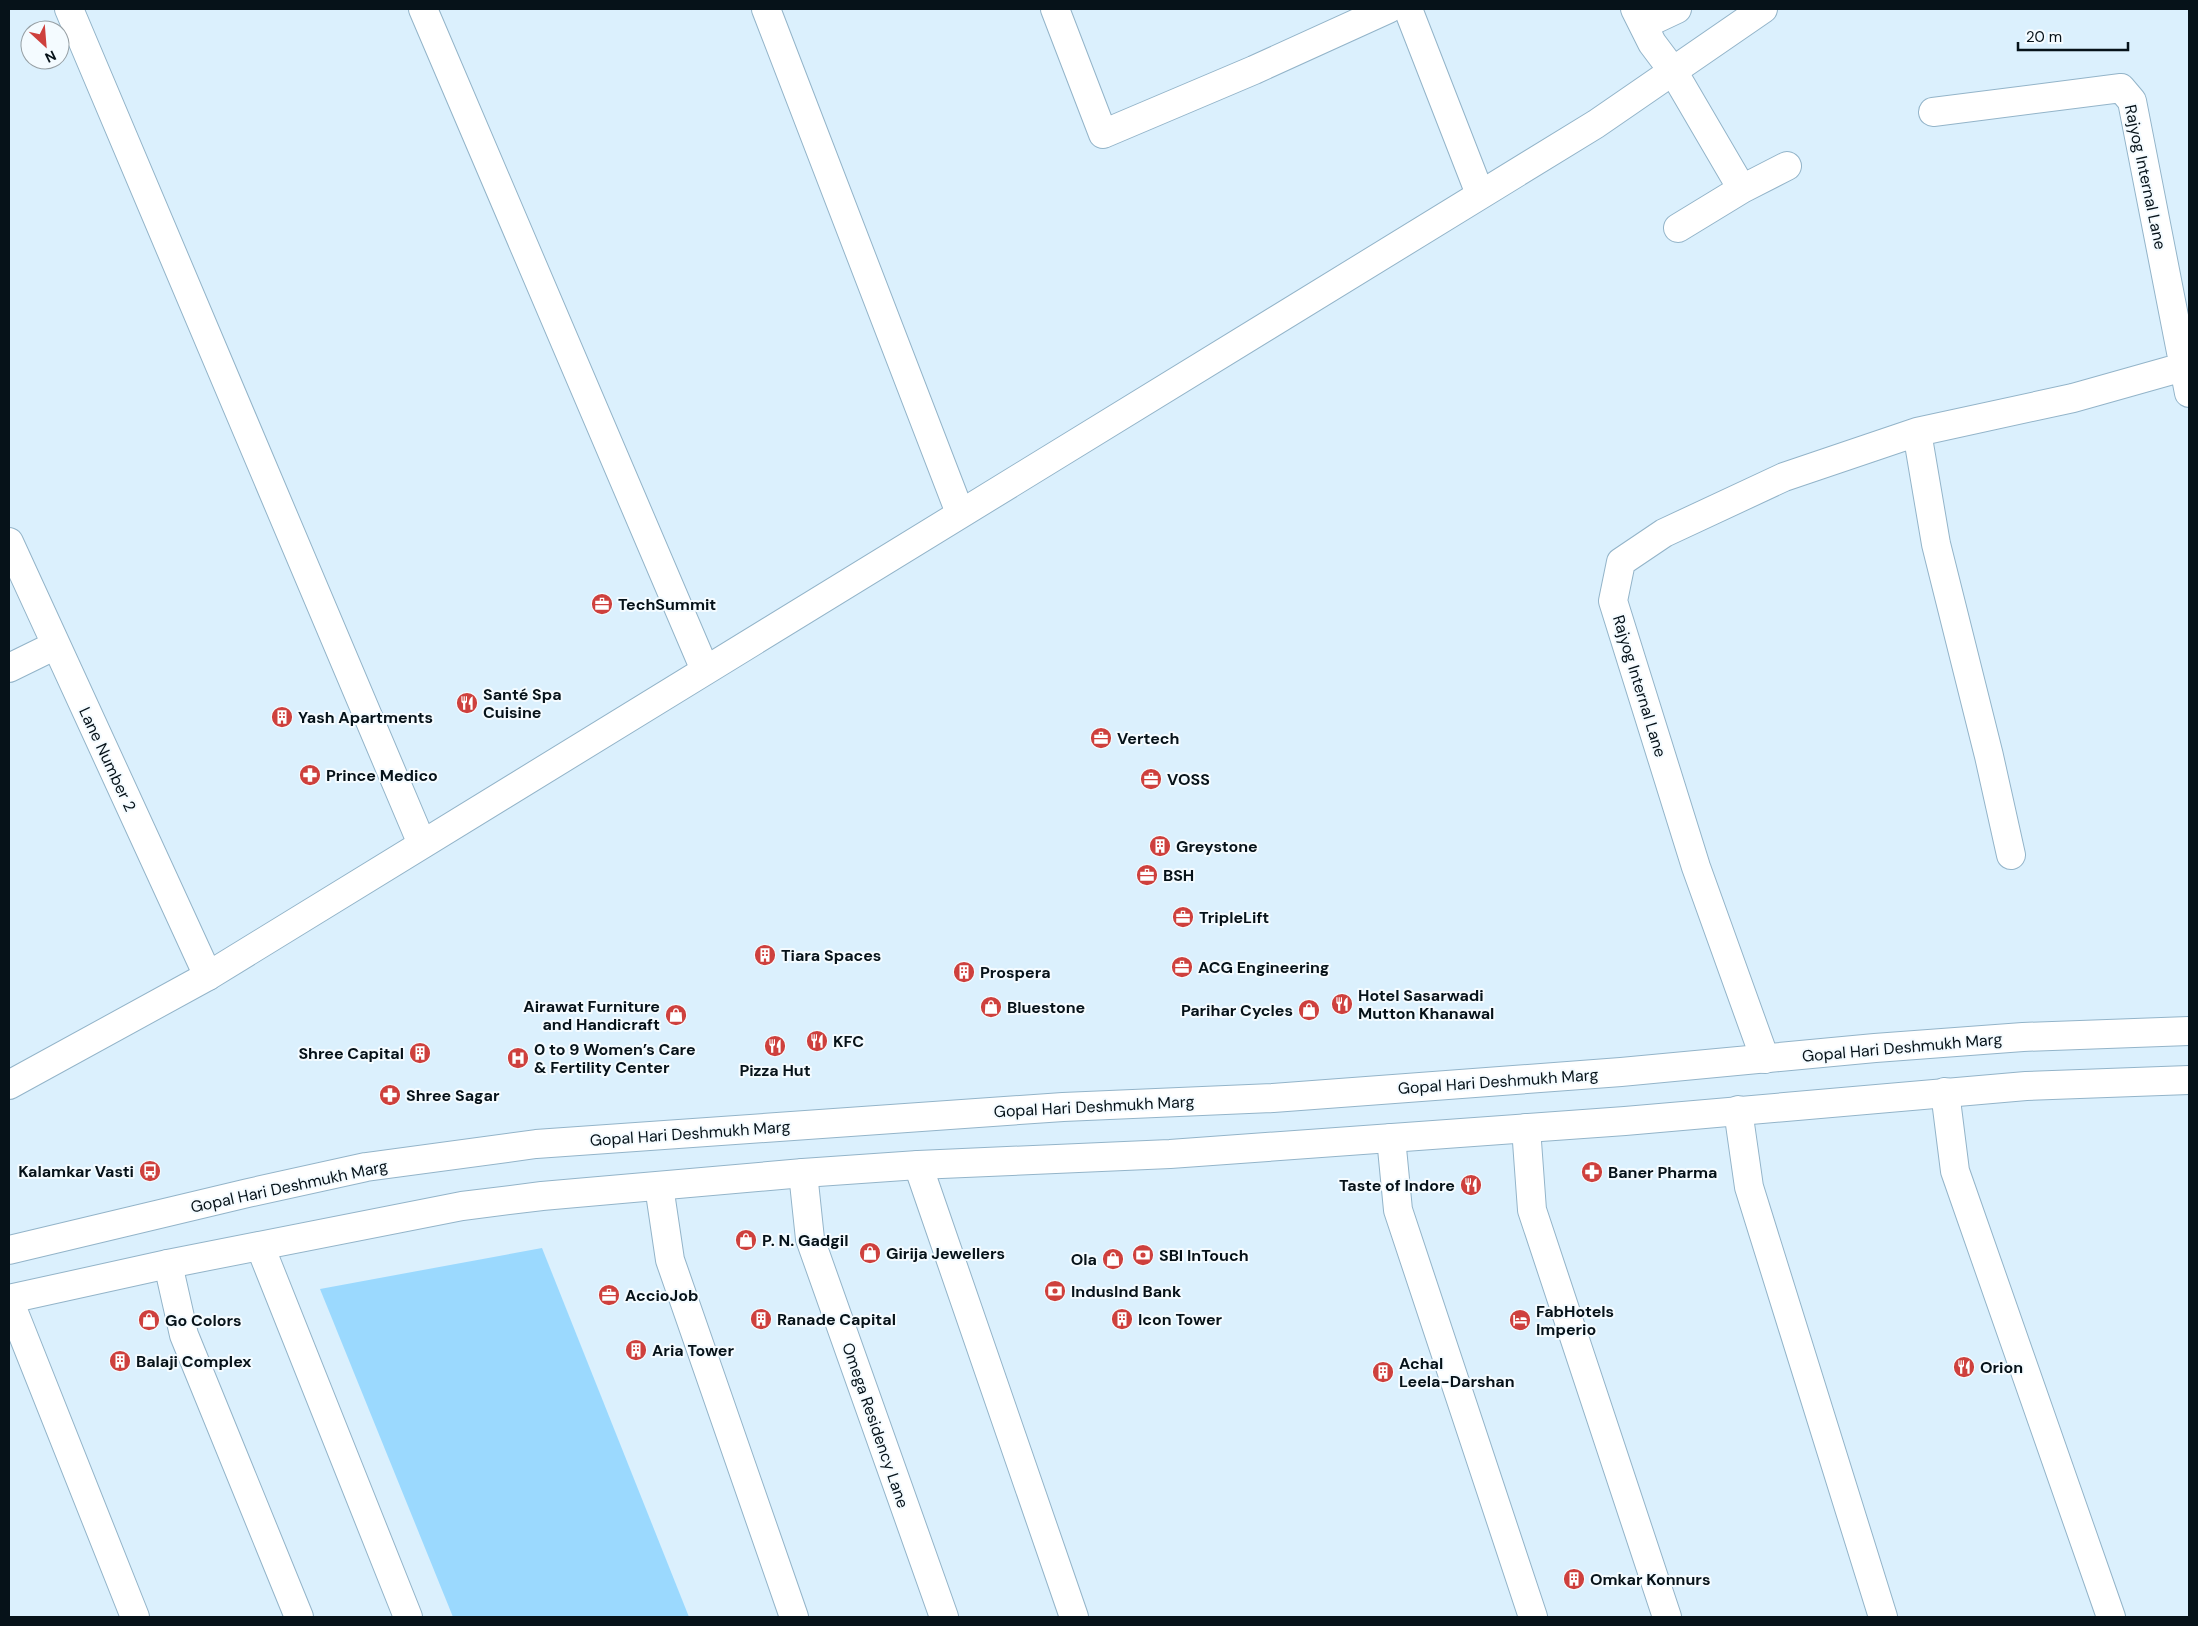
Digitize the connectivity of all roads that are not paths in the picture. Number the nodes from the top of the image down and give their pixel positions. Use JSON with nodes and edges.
{"nodes":[{"id":1,"x":69,"y":9,"type":"edge"},
{"id":2,"x":423,"y":9,"type":"edge"},
{"id":3,"x":766,"y":9,"type":"edge"},
{"id":4,"x":1054,"y":9,"type":"edge"},
{"id":5,"x":1388,"y":9,"type":"edge"},
{"id":6,"x":1408,"y":9,"type":"edge"},
{"id":7,"x":1677,"y":9,"type":"edge"},
{"id":8,"x":1763,"y":9,"type":"edge"},
{"id":9,"x":1639,"y":17,"type":"edge"},
{"id":10,"x":1673,"y":71,"type":"junction"},
{"id":11,"x":1933,"y":112,"type":"dead end"},
{"id":12,"x":1787,"y":166,"type":"dead end"},
{"id":13,"x":1742,"y":189,"type":"junction"},
{"id":14,"x":1480,"y":194,"type":"junction"},
{"id":15,"x":1678,"y":228,"type":"dead end"},
{"id":16,"x":2183,"y":367,"type":"junction"},
{"id":17,"x":2189,"y":393,"type":"edge"},
{"id":18,"x":1917,"y":432,"type":"junction"},
{"id":19,"x":960,"y":512,"type":"junction"},
{"id":20,"x":9,"y":542,"type":"edge"},
{"id":21,"x":56,"y":645,"type":"junction"},
{"id":22,"x":9,"y":668,"type":"edge"},
{"id":23,"x":705,"y":670,"type":"junction"},
{"id":24,"x":422,"y":844,"type":"junction"},
{"id":25,"x":2010,"y":855,"type":"dead end"},
{"id":26,"x":208,"y":976,"type":"junction"},
{"id":27,"x":2189,"y":1031,"type":"edge"},
{"id":28,"x":1765,"y":1059,"type":"junction"},
{"id":29,"x":2189,"y":1080,"type":"edge"},
{"id":30,"x":9,"y":1085,"type":"edge"},
{"id":31,"x":1945,"y":1092,"type":"junction"},
{"id":32,"x":1738,"y":1110,"type":"junction"},
{"id":33,"x":1526,"y":1128,"type":"junction"},
{"id":34,"x":1391,"y":1138,"type":"junction"},
{"id":35,"x":918,"y":1165,"type":"junction"},
{"id":36,"x":803,"y":1173,"type":"junction"},
{"id":37,"x":659,"y":1186,"type":"junction"},
{"id":38,"x":260,"y":1246,"type":"junction"},
{"id":39,"x":9,"y":1250,"type":"edge"},
{"id":40,"x":168,"y":1264,"type":"junction"},
{"id":41,"x":9,"y":1300,"type":"edge"},
{"id":42,"x":135,"y":1617,"type":"edge"},
{"id":43,"x":299,"y":1617,"type":"edge"},
{"id":44,"x":408,"y":1617,"type":"edge"},
{"id":45,"x":794,"y":1617,"type":"edge"},
{"id":46,"x":944,"y":1617,"type":"edge"},
{"id":47,"x":1074,"y":1617,"type":"edge"},
{"id":48,"x":1533,"y":1617,"type":"edge"},
{"id":49,"x":1667,"y":1617,"type":"edge"},
{"id":50,"x":1883,"y":1617,"type":"edge"},
{"id":51,"x":2112,"y":1617,"type":"edge"}],
"edges":[{"from":1,"to":24,"type":"street"},
{"from":2,"to":23,"type":"street"},
{"from":3,"to":19,"type":"street"},
{"from":4,"to":5,"type":"street"},
{"from":6,"to":14,"type":"street"},
{"from":7,"to":9,"type":"street"},
{"from":8,"to":10,"type":"street"},
{"from":9,"to":10,"type":"street"},
{"from":10,"to":13,"type":"street"},
{"from":10,"to":14,"type":"street"},
{"from":11,"to":16,"type":"street","name":"Rajyog Internal Lane"},
{"from":12,"to":13,"type":"street"},
{"from":13,"to":15,"type":"street"},
{"from":14,"to":19,"type":"street"},
{"from":16,"to":17,"type":"street","name":"Rajyog Internal Lane"},
{"from":16,"to":18,"type":"street","name":"Rajyog Internal Lane"},
{"from":18,"to":25,"type":"street"},
{"from":18,"to":28,"type":"street","name":"Rajyog Internal Lane"},
{"from":19,"to":23,"type":"street"},
{"from":20,"to":21,"type":"street","name":"Lane Number 2"},
{"from":21,"to":22,"type":"street"},
{"from":21,"to":26,"type":"street","name":"Lane Number 2"},
{"from":23,"to":24,"type":"street"},
{"from":24,"to":26,"type":"street"},
{"from":26,"to":30,"type":"street"},
{"from":27,"to":28,"type":"street","name":"Gopal Hari Deshmukh Marg"},
{"from":28,"to":39,"type":"street","name":"Gopal Hari Deshmukh Marg"},
{"from":29,"to":31,"type":"street"},
{"from":31,"to":32,"type":"street"},
{"from":31,"to":51,"type":"street"},
{"from":32,"to":33,"type":"street"},
{"from":32,"to":50,"type":"street"},
{"from":33,"to":34,"type":"street"},
{"from":33,"to":49,"type":"street"},
{"from":34,"to":35,"type":"street"},
{"from":34,"to":48,"type":"street"},
{"from":35,"to":36,"type":"street"},
{"from":35,"to":47,"type":"street"},
{"from":36,"to":37,"type":"street"},
{"from":36,"to":46,"type":"street","name":"Omega Residency Lane"},
{"from":37,"to":38,"type":"street"},
{"from":37,"to":45,"type":"street"},
{"from":38,"to":40,"type":"street"},
{"from":38,"to":44,"type":"street"},
{"from":40,"to":41,"type":"street"},
{"from":40,"to":43,"type":"street"},
{"from":41,"to":42,"type":"street"}]}
